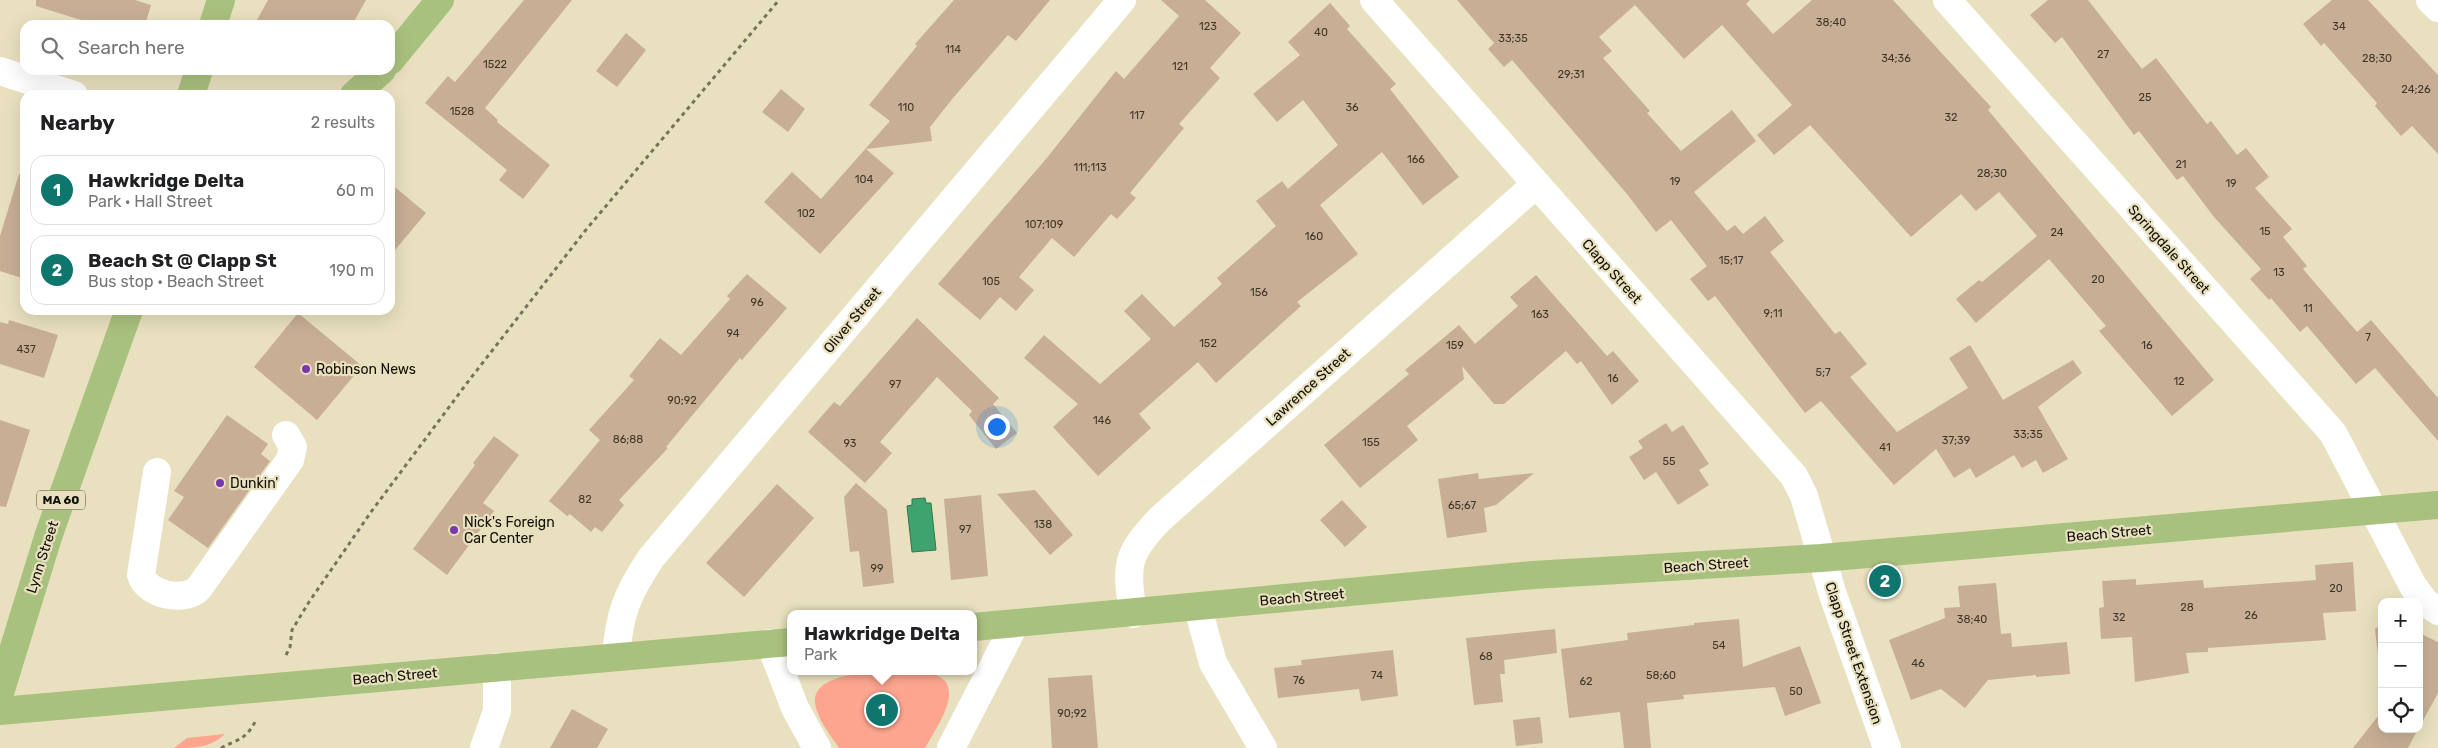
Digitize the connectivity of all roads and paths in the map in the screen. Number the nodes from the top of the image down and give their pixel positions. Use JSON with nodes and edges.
{"nodes":[{"id":1,"x":221,"y":0,"type":"edge"},
{"id":2,"x":440,"y":0,"type":"edge"},
{"id":3,"x":779,"y":0,"type":"edge"},
{"id":4,"x":1122,"y":0,"type":"edge"},
{"id":5,"x":1374,"y":0,"type":"edge"},
{"id":6,"x":1947,"y":0,"type":"edge"},
{"id":7,"x":2430,"y":0,"type":"edge"},
{"id":8,"x":2438,"y":8,"type":"edge"},
{"id":9,"x":215,"y":20,"type":"edge"},
{"id":10,"x":395,"y":55,"type":"edge"},
{"id":11,"x":0,"y":71,"type":"edge"},
{"id":12,"x":197,"y":75,"type":"edge"},
{"id":13,"x":376,"y":75,"type":"edge"},
{"id":14,"x":379,"y":75,"type":"edge"},
{"id":15,"x":59,"y":90,"type":"edge"},
{"id":16,"x":193,"y":90,"type":"edge"},
{"id":17,"x":360,"y":90,"type":"edge"},
{"id":18,"x":369,"y":90,"type":"edge"},
{"id":19,"x":1535,"y":185,"type":"junction"},
{"id":20,"x":126,"y":315,"type":"edge"},
{"id":21,"x":286,"y":435,"type":"dead end"},
{"id":22,"x":157,"y":472,"type":"dead end"},
{"id":23,"x":2438,"y":505,"type":"edge"},
{"id":24,"x":2375,"y":510,"type":"junction"},
{"id":25,"x":1821,"y":558,"type":"junction"},
{"id":26,"x":1198,"y":608,"type":"junction"},
{"id":27,"x":2438,"y":611,"type":"edge"},
{"id":28,"x":1133,"y":614,"type":"junction"},
{"id":29,"x":1015,"y":624,"type":"junction"},
{"id":30,"x":977,"y":627,"type":"edge"},
{"id":31,"x":781,"y":642,"type":"edge"},
{"id":32,"x":290,"y":647,"type":"dead end"},
{"id":33,"x":616,"y":657,"type":"junction"},
{"id":34,"x":497,"y":668,"type":"junction"},
{"id":35,"x":787,"y":670,"type":"edge"},
{"id":36,"x":788,"y":675,"type":"edge"},
{"id":37,"x":0,"y":693,"type":"edge"},
{"id":38,"x":0,"y":711,"type":"edge"},
{"id":39,"x":484,"y":748,"type":"edge"},
{"id":40,"x":817,"y":748,"type":"edge"},
{"id":41,"x":951,"y":748,"type":"edge"},
{"id":42,"x":1264,"y":748,"type":"edge"},
{"id":43,"x":1887,"y":748,"type":"edge"}],
"edges":[{"from":1,"to":9,"type":"main road"},
{"from":2,"to":10,"type":"main road"},
{"from":3,"to":32,"type":"path"},
{"from":4,"to":33,"type":"street","name":"Oliver Street"},
{"from":5,"to":19,"type":"street","name":"Clapp Street"},
{"from":6,"to":24,"type":"street","name":"Springdale Street"},
{"from":7,"to":8,"type":"street"},
{"from":11,"to":15,"type":"street"},
{"from":12,"to":16,"type":"main road"},
{"from":13,"to":17,"type":"main road"},
{"from":14,"to":18,"type":"main road"},
{"from":19,"to":25,"type":"street","name":"Clapp Street"},
{"from":19,"to":28,"type":"street","name":"Lawrence Street"},
{"from":20,"to":37,"type":"main road","name":"Lynn Street","number":"MA 60"},
{"from":21,"to":22,"type":"street"},
{"from":23,"to":24,"type":"main road","name":"Beach Street"},
{"from":24,"to":25,"type":"main road","name":"Beach Street"},
{"from":24,"to":27,"type":"street","name":"Springdale Street"},
{"from":25,"to":26,"type":"main road","name":"Beach Street"},
{"from":25,"to":43,"type":"street","name":"Clapp Street Extension"},
{"from":26,"to":28,"type":"main road","name":"Beach Street"},
{"from":26,"to":42,"type":"street"},
{"from":28,"to":29,"type":"main road","name":"Beach Street"},
{"from":29,"to":30,"type":"main road","name":"Beach Street"},
{"from":29,"to":41,"type":"street"},
{"from":31,"to":33,"type":"main road","name":"Beach Street"},
{"from":31,"to":35,"type":"street"},
{"from":33,"to":34,"type":"main road","name":"Beach Street"},
{"from":34,"to":38,"type":"main road","name":"Beach Street"},
{"from":34,"to":39,"type":"street"},
{"from":36,"to":40,"type":"street"}]}
